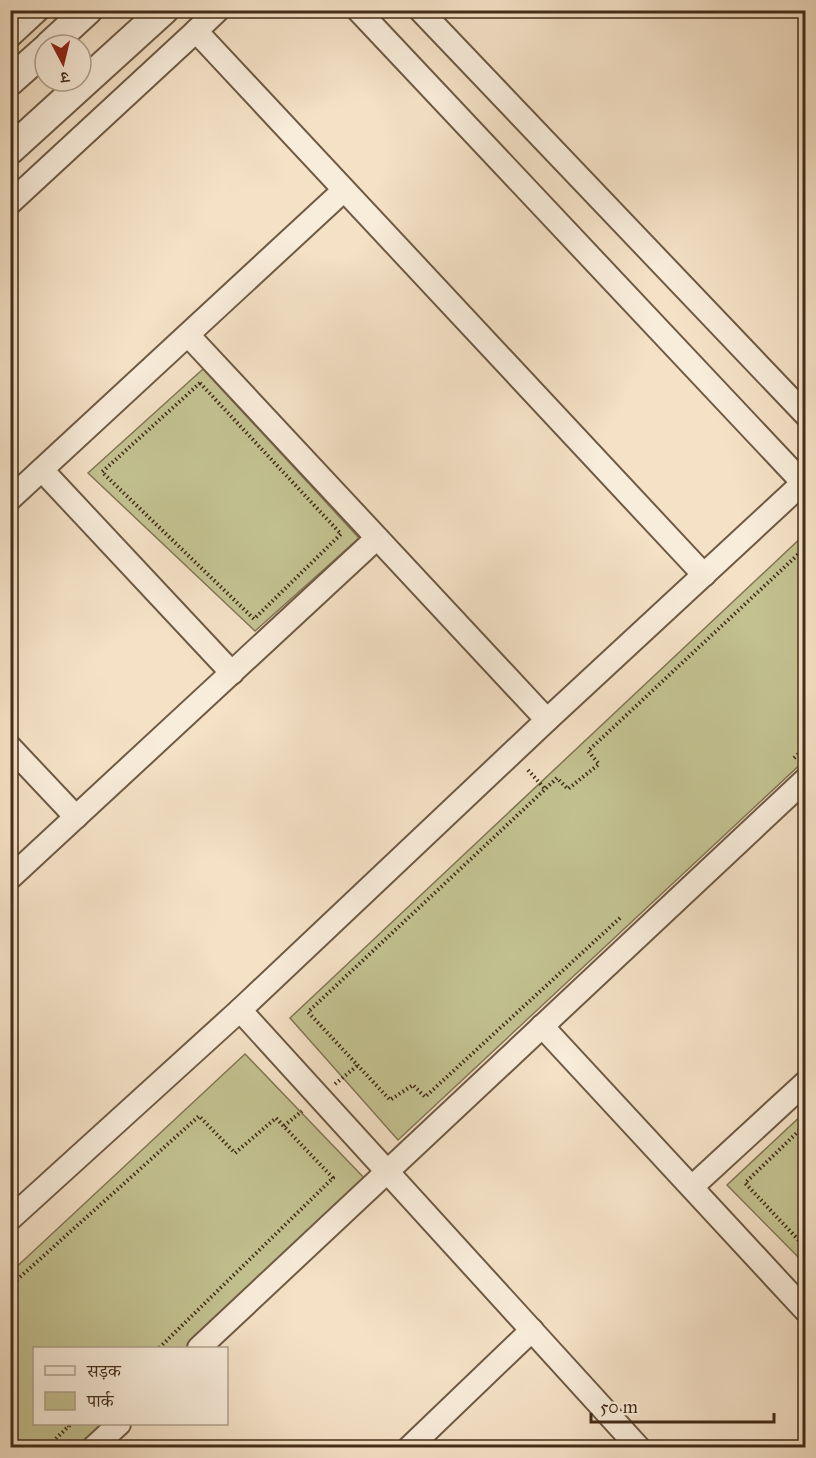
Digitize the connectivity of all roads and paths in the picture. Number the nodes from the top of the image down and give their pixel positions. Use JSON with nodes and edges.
{"nodes":[{"id":1,"x":38,"y":10,"type":"edge"},
{"id":2,"x":88,"y":10,"type":"edge"},
{"id":3,"x":164,"y":10,"type":"edge"},
{"id":4,"x":218,"y":10,"type":"edge"},
{"id":5,"x":358,"y":10,"type":"edge"},
{"id":6,"x":420,"y":10,"type":"edge"},
{"id":7,"x":195,"y":31,"type":"junction"},
{"id":8,"x":63,"y":33,"type":"edge"},
{"id":9,"x":10,"y":36,"type":"edge"},
{"id":10,"x":33,"y":61,"type":"edge"},
{"id":11,"x":10,"y":81,"type":"edge"},
{"id":12,"x":10,"y":150,"type":"edge"},
{"id":13,"x":344,"y":190,"type":"junction"},
{"id":14,"x":10,"y":203,"type":"edge"},
{"id":15,"x":188,"y":335,"type":"junction"},
{"id":16,"x":806,"y":415,"type":"edge"},
{"id":17,"x":42,"y":470,"type":"junction"},
{"id":18,"x":805,"y":483,"type":"edge"},
{"id":19,"x":10,"y":499,"type":"edge"},
{"id":20,"x":341,"y":534,"type":"joint"},
{"id":21,"x":377,"y":538,"type":"junction"},
{"id":22,"x":806,"y":547,"type":"edge"},
{"id":23,"x":704,"y":575,"type":"junction"},
{"id":24,"x":232,"y":673,"type":"junction"},
{"id":25,"x":547,"y":720,"type":"junction"},
{"id":26,"x":10,"y":747,"type":"edge"},
{"id":27,"x":806,"y":747,"type":"edge"},
{"id":28,"x":788,"y":763,"type":"dead end"},
{"id":29,"x":806,"y":779,"type":"edge"},
{"id":30,"x":76,"y":817,"type":"junction"},
{"id":31,"x":10,"y":878,"type":"edge"},
{"id":32,"x":624,"y":914,"type":"dead end"},
{"id":33,"x":240,"y":1010,"type":"junction"},
{"id":34,"x":542,"y":1026,"type":"junction"},
{"id":35,"x":806,"y":1082,"type":"edge"},
{"id":36,"x":806,"y":1124,"type":"edge"},
{"id":37,"x":387,"y":1172,"type":"junction"},
{"id":38,"x":692,"y":1187,"type":"junction"},
{"id":39,"x":10,"y":1218,"type":"edge"},
{"id":40,"x":806,"y":1248,"type":"edge"},
{"id":41,"x":10,"y":1286,"type":"edge"},
{"id":42,"x":806,"y":1311,"type":"edge"},
{"id":43,"x":532,"y":1330,"type":"junction"},
{"id":44,"x":160,"y":1347,"type":"edge"},
{"id":45,"x":200,"y":1347,"type":"edge"},
{"id":46,"x":68,"y":1425,"type":"edge"},
{"id":47,"x":118,"y":1425,"type":"edge"},
{"id":48,"x":46,"y":1448,"type":"edge"},
{"id":49,"x":93,"y":1448,"type":"edge"},
{"id":50,"x":409,"y":1448,"type":"edge"},
{"id":51,"x":639,"y":1448,"type":"edge"}],
"edges":[{"from":1,"to":9,"type":"street"},
{"from":2,"to":8,"type":"street"},
{"from":3,"to":12,"type":"street"},
{"from":4,"to":7,"type":"street"},
{"from":5,"to":18,"type":"street"},
{"from":6,"to":16,"type":"street"},
{"from":7,"to":13,"type":"street"},
{"from":7,"to":14,"type":"street"},
{"from":10,"to":11,"type":"street"},
{"from":13,"to":15,"type":"street"},
{"from":13,"to":23,"type":"street"},
{"from":15,"to":17,"type":"street"},
{"from":15,"to":21,"type":"street"},
{"from":17,"to":19,"type":"street"},
{"from":17,"to":24,"type":"street"},
{"from":18,"to":23,"type":"street"},
{"from":20,"to":20,"type":"path"},
{"from":21,"to":24,"type":"street"},
{"from":21,"to":25,"type":"street"},
{"from":22,"to":32,"type":"path"},
{"from":23,"to":25,"type":"street"},
{"from":24,"to":30,"type":"street"},
{"from":25,"to":33,"type":"street"},
{"from":26,"to":30,"type":"street"},
{"from":27,"to":28,"type":"path"},
{"from":29,"to":34,"type":"street"},
{"from":30,"to":31,"type":"street"},
{"from":33,"to":37,"type":"street"},
{"from":33,"to":39,"type":"street"},
{"from":34,"to":37,"type":"street"},
{"from":34,"to":38,"type":"street"},
{"from":35,"to":38,"type":"street"},
{"from":36,"to":40,"type":"path"},
{"from":37,"to":43,"type":"street"},
{"from":37,"to":45,"type":"street"},
{"from":38,"to":42,"type":"street"},
{"from":41,"to":44,"type":"path"},
{"from":43,"to":50,"type":"street"},
{"from":43,"to":51,"type":"street"},
{"from":46,"to":48,"type":"path"},
{"from":47,"to":49,"type":"street"}]}
